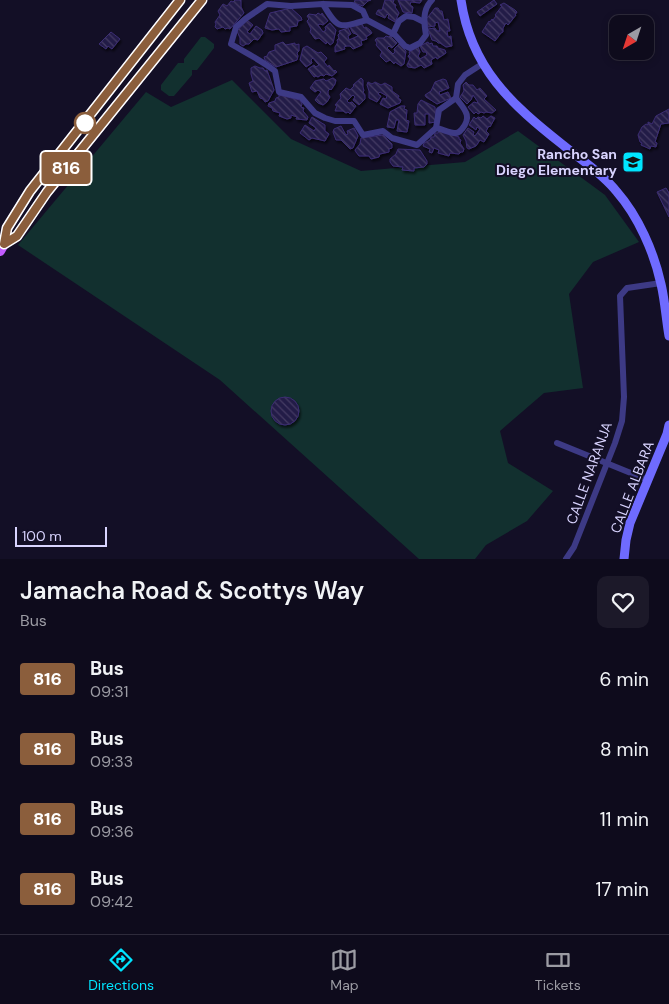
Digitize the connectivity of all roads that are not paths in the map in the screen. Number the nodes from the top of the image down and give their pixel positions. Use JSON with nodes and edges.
{"nodes":[{"id":1,"x":180,"y":0,"type":"edge"},
{"id":2,"x":202,"y":0,"type":"edge"},
{"id":3,"x":432,"y":0,"type":"edge"},
{"id":4,"x":461,"y":0,"type":"edge"},
{"id":5,"x":323,"y":4,"type":"junction"},
{"id":6,"x":367,"y":20,"type":"junction"},
{"id":7,"x":424,"y":22,"type":"junction"},
{"id":8,"x":393,"y":34,"type":"junction"},
{"id":9,"x":482,"y":64,"type":"junction"},
{"id":10,"x":128,"y":91,"type":"junction"},
{"id":11,"x":108,"y":94,"type":"junction"},
{"id":12,"x":456,"y":98,"type":"junction"},
{"id":13,"x":436,"y":128,"type":"junction"},
{"id":14,"x":2,"y":248,"type":"edge"},
{"id":15,"x":665,"y":282,"type":"edge"},
{"id":16,"x":669,"y":336,"type":"edge"},
{"id":17,"x":669,"y":425,"type":"edge"},
{"id":18,"x":557,"y":442,"type":"dead end"},
{"id":19,"x":607,"y":463,"type":"junction"},
{"id":20,"x":648,"y":480,"type":"junction"},
{"id":21,"x":566,"y":559,"type":"edge"},
{"id":22,"x":624,"y":559,"type":"edge"}],
"edges":[{"from":1,"to":11,"type":"main road"},
{"from":2,"to":10,"type":"main road"},
{"from":3,"to":7,"type":"street"},
{"from":4,"to":9,"type":"street"},
{"from":5,"to":6,"type":"street"},
{"from":5,"to":6,"type":"street"},
{"from":5,"to":13,"type":"street"},
{"from":6,"to":8,"type":"street"},
{"from":7,"to":8,"type":"street"},
{"from":7,"to":8,"type":"street"},
{"from":9,"to":12,"type":"street"},
{"from":9,"to":15,"type":"street"},
{"from":10,"to":11,"type":"main road"},
{"from":10,"to":14,"type":"main road"},
{"from":11,"to":14,"type":"main road"},
{"from":12,"to":13,"type":"street"},
{"from":12,"to":13,"type":"street"},
{"from":15,"to":16,"type":"street"},
{"from":15,"to":19,"type":"street","name":"CALLE NARANJA"},
{"from":17,"to":20,"type":"street","name":"CALLE ALBARA"},
{"from":18,"to":19,"type":"street"},
{"from":19,"to":20,"type":"street"},
{"from":19,"to":21,"type":"street","name":"CALLE NARANJA"},
{"from":20,"to":22,"type":"street","name":"CALLE ALBARA"}]}
